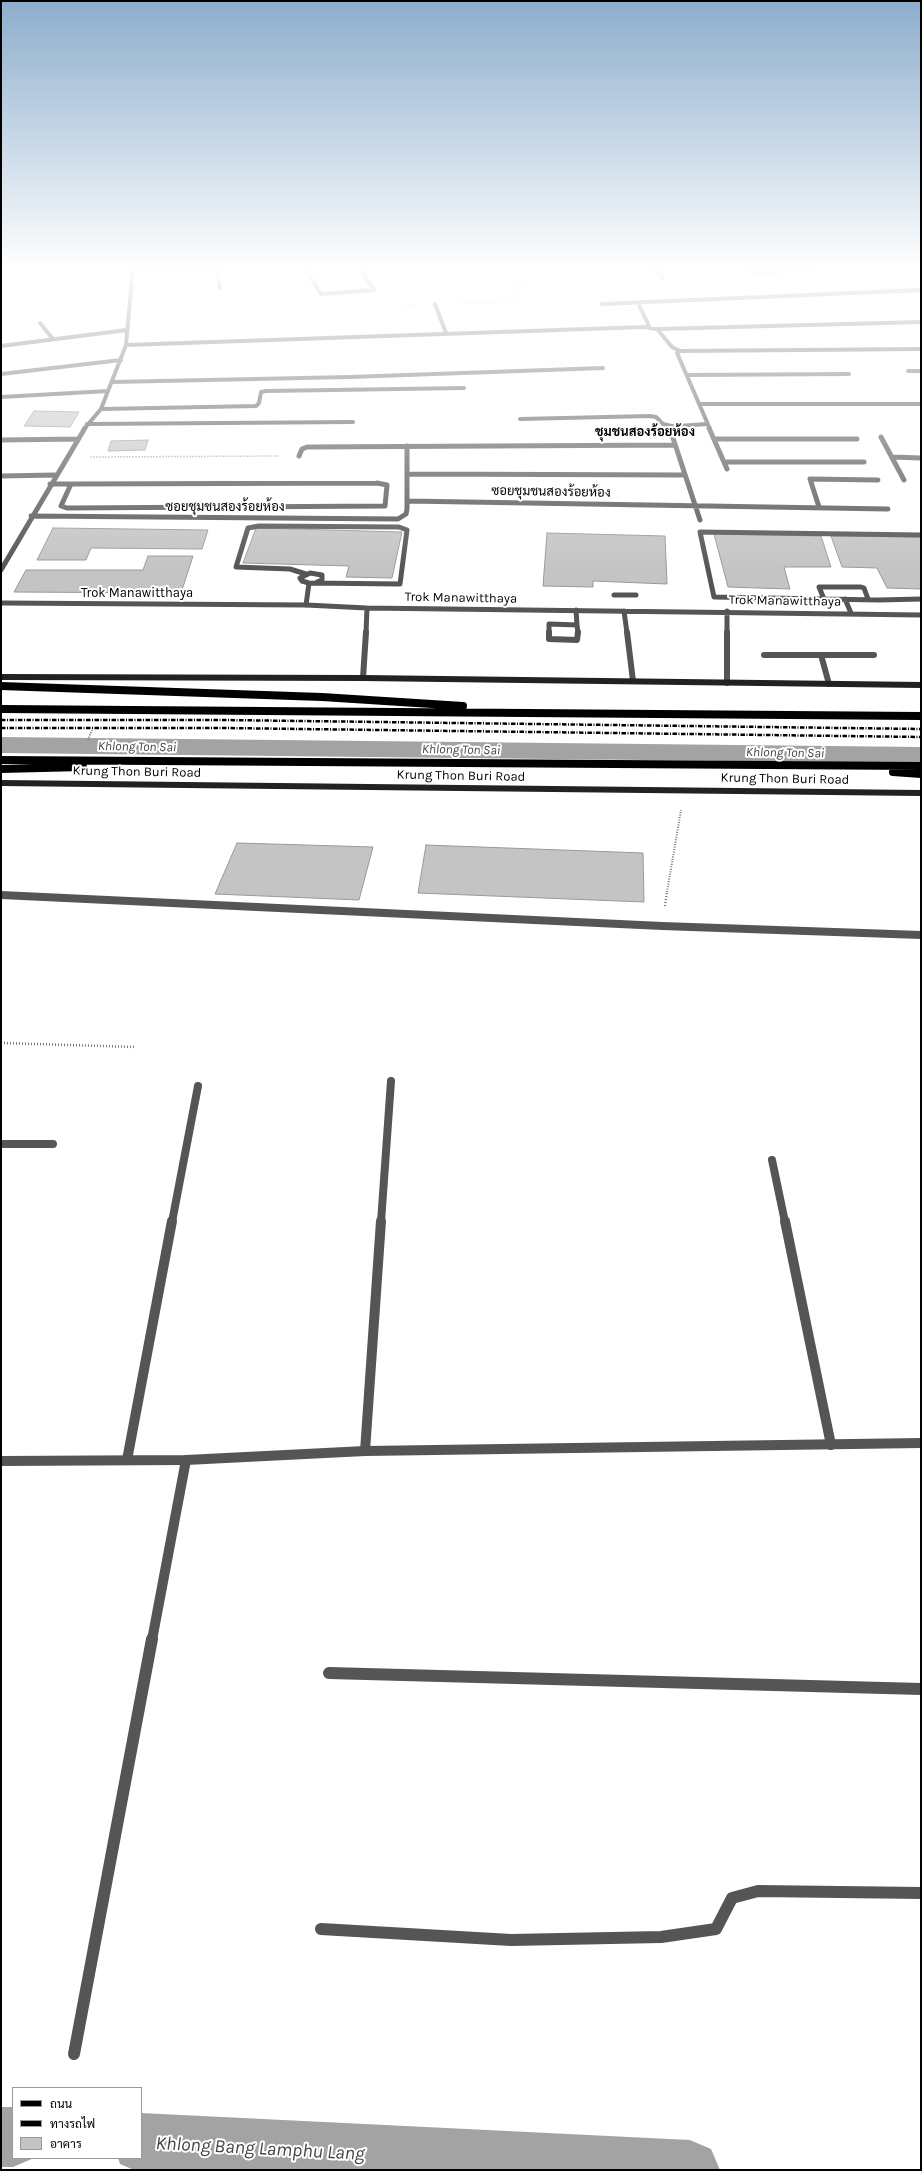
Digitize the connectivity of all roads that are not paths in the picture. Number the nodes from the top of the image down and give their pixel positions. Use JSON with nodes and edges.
{"nodes":[{"id":1,"x":50,"y":368,"type":"edge"},
{"id":2,"x":118,"y":368,"type":"edge"},
{"id":3,"x":594,"y":368,"type":"edge"},
{"id":4,"x":684,"y":368,"type":"edge"},
{"id":5,"x":908,"y":371,"type":"dead end"},
{"id":6,"x":921,"y":371,"type":"edge"},
{"id":7,"x":1,"y":374,"type":"edge"},
{"id":8,"x":849,"y":374,"type":"dead end"},
{"id":9,"x":687,"y":375,"type":"junction"},
{"id":10,"x":112,"y":382,"type":"junction"},
{"id":11,"x":464,"y":388,"type":"dead end"},
{"id":12,"x":108,"y":391,"type":"junction"},
{"id":13,"x":1,"y":397,"type":"edge"},
{"id":14,"x":699,"y":404,"type":"junction"},
{"id":15,"x":921,"y":404,"type":"edge"},
{"id":16,"x":101,"y":408,"type":"junction"},
{"id":17,"x":520,"y":419,"type":"dead end"},
{"id":18,"x":353,"y":422,"type":"dead end"},
{"id":19,"x":87,"y":424,"type":"junction"},
{"id":20,"x":708,"y":424,"type":"junction"},
{"id":21,"x":676,"y":427,"type":"junction"},
{"id":22,"x":881,"y":437,"type":"dead end"},
{"id":23,"x":78,"y":439,"type":"junction"},
{"id":24,"x":714,"y":439,"type":"junction"},
{"id":25,"x":857,"y":439,"type":"dead end"},
{"id":26,"x":1,"y":440,"type":"edge"},
{"id":27,"x":675,"y":445,"type":"junction"},
{"id":28,"x":407,"y":446,"type":"junction"},
{"id":29,"x":298,"y":456,"type":"dead end"},
{"id":30,"x":893,"y":457,"type":"junction"},
{"id":31,"x":921,"y":458,"type":"edge"},
{"id":32,"x":724,"y":462,"type":"junction"},
{"id":33,"x":864,"y":462,"type":"dead end"},
{"id":34,"x":727,"y":469,"type":"dead end"},
{"id":35,"x":408,"y":474,"type":"junction"},
{"id":36,"x":55,"y":475,"type":"junction"},
{"id":37,"x":685,"y":475,"type":"junction"},
{"id":38,"x":1,"y":476,"type":"edge"},
{"id":39,"x":878,"y":480,"type":"dead end"},
{"id":40,"x":904,"y":480,"type":"dead end"},
{"id":41,"x":50,"y":484,"type":"junction"},
{"id":42,"x":71,"y":484,"type":"junction"},
{"id":43,"x":407,"y":501,"type":"junction"},
{"id":44,"x":694,"y":505,"type":"junction"},
{"id":45,"x":819,"y":507,"type":"junction"},
{"id":46,"x":888,"y":508,"type":"dead end"},
{"id":47,"x":31,"y":516,"type":"junction"},
{"id":48,"x":700,"y":520,"type":"dead end"},
{"id":49,"x":921,"y":535,"type":"edge"},
{"id":50,"x":1,"y":570,"type":"edge"},
{"id":51,"x":306,"y":574,"type":"junction"},
{"id":52,"x":317,"y":582,"type":"junction"},
{"id":53,"x":309,"y":583,"type":"junction"},
{"id":54,"x":614,"y":595,"type":"dead end"},
{"id":55,"x":824,"y":599,"type":"junction"},
{"id":56,"x":845,"y":599,"type":"junction"},
{"id":57,"x":868,"y":599,"type":"junction"},
{"id":58,"x":921,"y":599,"type":"edge"},
{"id":59,"x":1,"y":603,"type":"edge"},
{"id":60,"x":306,"y":605,"type":"junction"},
{"id":61,"x":367,"y":608,"type":"junction"},
{"id":62,"x":576,"y":610,"type":"junction"},
{"id":63,"x":624,"y":611,"type":"junction"},
{"id":64,"x":638,"y":611,"type":"junction"},
{"id":65,"x":727,"y":611,"type":"junction"},
{"id":66,"x":851,"y":613,"type":"junction"},
{"id":67,"x":921,"y":615,"type":"edge"},
{"id":68,"x":577,"y":624,"type":"junction"},
{"id":69,"x":764,"y":655,"type":"dead end"},
{"id":70,"x":821,"y":655,"type":"junction"},
{"id":71,"x":874,"y":655,"type":"dead end"},
{"id":72,"x":1,"y":677,"type":"edge"},
{"id":73,"x":363,"y":678,"type":"junction"},
{"id":74,"x":633,"y":681,"type":"junction"},
{"id":75,"x":727,"y":683,"type":"junction"},
{"id":76,"x":829,"y":684,"type":"junction"},
{"id":77,"x":921,"y":685,"type":"edge"},
{"id":78,"x":1,"y":686,"type":"edge"},
{"id":79,"x":1,"y":709,"type":"edge"},
{"id":80,"x":557,"y":713,"type":"junction"},
{"id":81,"x":921,"y":716,"type":"edge"},
{"id":82,"x":1,"y":760,"type":"edge"},
{"id":83,"x":215,"y":761,"type":"junction"},
{"id":84,"x":796,"y":764,"type":"junction"},
{"id":85,"x":921,"y":766,"type":"edge"},
{"id":86,"x":1,"y":769,"type":"edge"},
{"id":87,"x":921,"y":774,"type":"edge"},
{"id":88,"x":1,"y":783,"type":"edge"},
{"id":89,"x":921,"y":793,"type":"edge"},
{"id":90,"x":1,"y":895,"type":"edge"},
{"id":91,"x":921,"y":935,"type":"edge"},
{"id":92,"x":391,"y":1081,"type":"dead end"},
{"id":93,"x":198,"y":1086,"type":"dead end"},
{"id":94,"x":1,"y":1144,"type":"edge"},
{"id":95,"x":53,"y":1144,"type":"dead end"},
{"id":96,"x":772,"y":1160,"type":"dead end"},
{"id":97,"x":921,"y":1443,"type":"edge"},
{"id":98,"x":831,"y":1445,"type":"junction"},
{"id":99,"x":365,"y":1451,"type":"junction"},
{"id":100,"x":126,"y":1460,"type":"junction"},
{"id":101,"x":186,"y":1460,"type":"junction"},
{"id":102,"x":1,"y":1461,"type":"edge"},
{"id":103,"x":329,"y":1673,"type":"dead end"},
{"id":104,"x":921,"y":1689,"type":"edge"},
{"id":105,"x":921,"y":1893,"type":"edge"},
{"id":106,"x":321,"y":1929,"type":"dead end"},
{"id":107,"x":74,"y":2054,"type":"dead end"}],
"edges":[{"from":1,"to":7,"type":"street"},
{"from":2,"to":10,"type":"street"},
{"from":3,"to":10,"type":"street"},
{"from":4,"to":9,"type":"street"},
{"from":5,"to":6,"type":"street"},
{"from":8,"to":9,"type":"street"},
{"from":9,"to":14,"type":"street"},
{"from":10,"to":12,"type":"street"},
{"from":11,"to":16,"type":"street"},
{"from":12,"to":13,"type":"street"},
{"from":12,"to":16,"type":"street"},
{"from":14,"to":15,"type":"street"},
{"from":14,"to":20,"type":"street"},
{"from":16,"to":19,"type":"street"},
{"from":17,"to":21,"type":"street"},
{"from":18,"to":19,"type":"street"},
{"from":19,"to":23,"type":"street"},
{"from":20,"to":21,"type":"street"},
{"from":20,"to":24,"type":"street"},
{"from":21,"to":27,"type":"street"},
{"from":22,"to":30,"type":"street"},
{"from":23,"to":26,"type":"street"},
{"from":23,"to":36,"type":"street"},
{"from":24,"to":25,"type":"street"},
{"from":24,"to":32,"type":"street"},
{"from":27,"to":28,"type":"street"},
{"from":27,"to":37,"type":"street"},
{"from":28,"to":29,"type":"street"},
{"from":28,"to":35,"type":"street","name":"ซอยชุมชนสองร้อยห้อง"},
{"from":30,"to":31,"type":"street"},
{"from":30,"to":40,"type":"street"},
{"from":32,"to":33,"type":"street"},
{"from":32,"to":34,"type":"street"},
{"from":35,"to":37,"type":"street","name":"ซอยชุมชนสองร้อยห้อง"},
{"from":35,"to":43,"type":"street","name":"ซอยชุมชนสองร้อยห้อง"},
{"from":36,"to":38,"type":"street"},
{"from":36,"to":41,"type":"street"},
{"from":37,"to":44,"type":"street"},
{"from":39,"to":45,"type":"street"},
{"from":41,"to":42,"type":"street"},
{"from":41,"to":47,"type":"street"},
{"from":42,"to":42,"type":"street"},
{"from":43,"to":44,"type":"street","name":"ซอยชุมชนสองร้อยห้อง"},
{"from":43,"to":47,"type":"street","name":"ซอยชุมชนสองร้อยห้อง"},
{"from":44,"to":45,"type":"street","name":"ซอยชุมชนสองร้อยห้อง"},
{"from":44,"to":48,"type":"street"},
{"from":45,"to":46,"type":"street","name":"ซอยชุมชนสองร้อยห้อง"},
{"from":47,"to":50,"type":"street"},
{"from":49,"to":55,"type":"street"},
{"from":51,"to":52,"type":"street"},
{"from":51,"to":52,"type":"street"},
{"from":51,"to":53,"type":"street"},
{"from":52,"to":53,"type":"street"},
{"from":53,"to":60,"type":"street"},
{"from":54,"to":64,"type":"street"},
{"from":55,"to":56,"type":"street"},
{"from":55,"to":57,"type":"street"},
{"from":56,"to":57,"type":"street"},
{"from":56,"to":66,"type":"street"},
{"from":57,"to":58,"type":"street"},
{"from":59,"to":60,"type":"street","name":"Trok Manawitthaya"},
{"from":60,"to":61,"type":"street","name":"Trok Manawitthaya"},
{"from":61,"to":62,"type":"street","name":"Trok Manawitthaya"},
{"from":61,"to":73,"type":"street"},
{"from":62,"to":63,"type":"street","name":"Trok Manawitthaya"},
{"from":62,"to":68,"type":"street"},
{"from":63,"to":64,"type":"street","name":"Trok Manawitthaya"},
{"from":63,"to":74,"type":"street"},
{"from":64,"to":65,"type":"street","name":"Trok Manawitthaya"},
{"from":65,"to":66,"type":"street","name":"Trok Manawitthaya"},
{"from":65,"to":75,"type":"street"},
{"from":66,"to":67,"type":"street","name":"Trok Manawitthaya"},
{"from":68,"to":68,"type":"street"},
{"from":69,"to":70,"type":"street"},
{"from":70,"to":71,"type":"street"},
{"from":70,"to":76,"type":"street"},
{"from":72,"to":73,"type":"main road"},
{"from":73,"to":74,"type":"main road"},
{"from":74,"to":75,"type":"main road"},
{"from":75,"to":76,"type":"main road"},
{"from":76,"to":77,"type":"main road"},
{"from":78,"to":80,"type":"main road"},
{"from":79,"to":80,"type":"main road"},
{"from":80,"to":81,"type":"main road"},
{"from":82,"to":83,"type":"main road","name":"Krung Thon Buri Road"},
{"from":83,"to":84,"type":"main road","name":"Krung Thon Buri Road"},
{"from":83,"to":86,"type":"main road"},
{"from":84,"to":85,"type":"main road","name":"Krung Thon Buri Road"},
{"from":84,"to":87,"type":"main road"},
{"from":88,"to":89,"type":"main road","name":"Krung Thon Buri Road"},
{"from":90,"to":91,"type":"street"},
{"from":92,"to":99,"type":"street"},
{"from":93,"to":100,"type":"street"},
{"from":94,"to":95,"type":"street"},
{"from":96,"to":98,"type":"street"},
{"from":97,"to":98,"type":"street"},
{"from":98,"to":99,"type":"street"},
{"from":99,"to":101,"type":"street"},
{"from":100,"to":101,"type":"street"},
{"from":100,"to":102,"type":"street"},
{"from":101,"to":107,"type":"street"},
{"from":103,"to":104,"type":"street"},
{"from":105,"to":106,"type":"street"}]}
